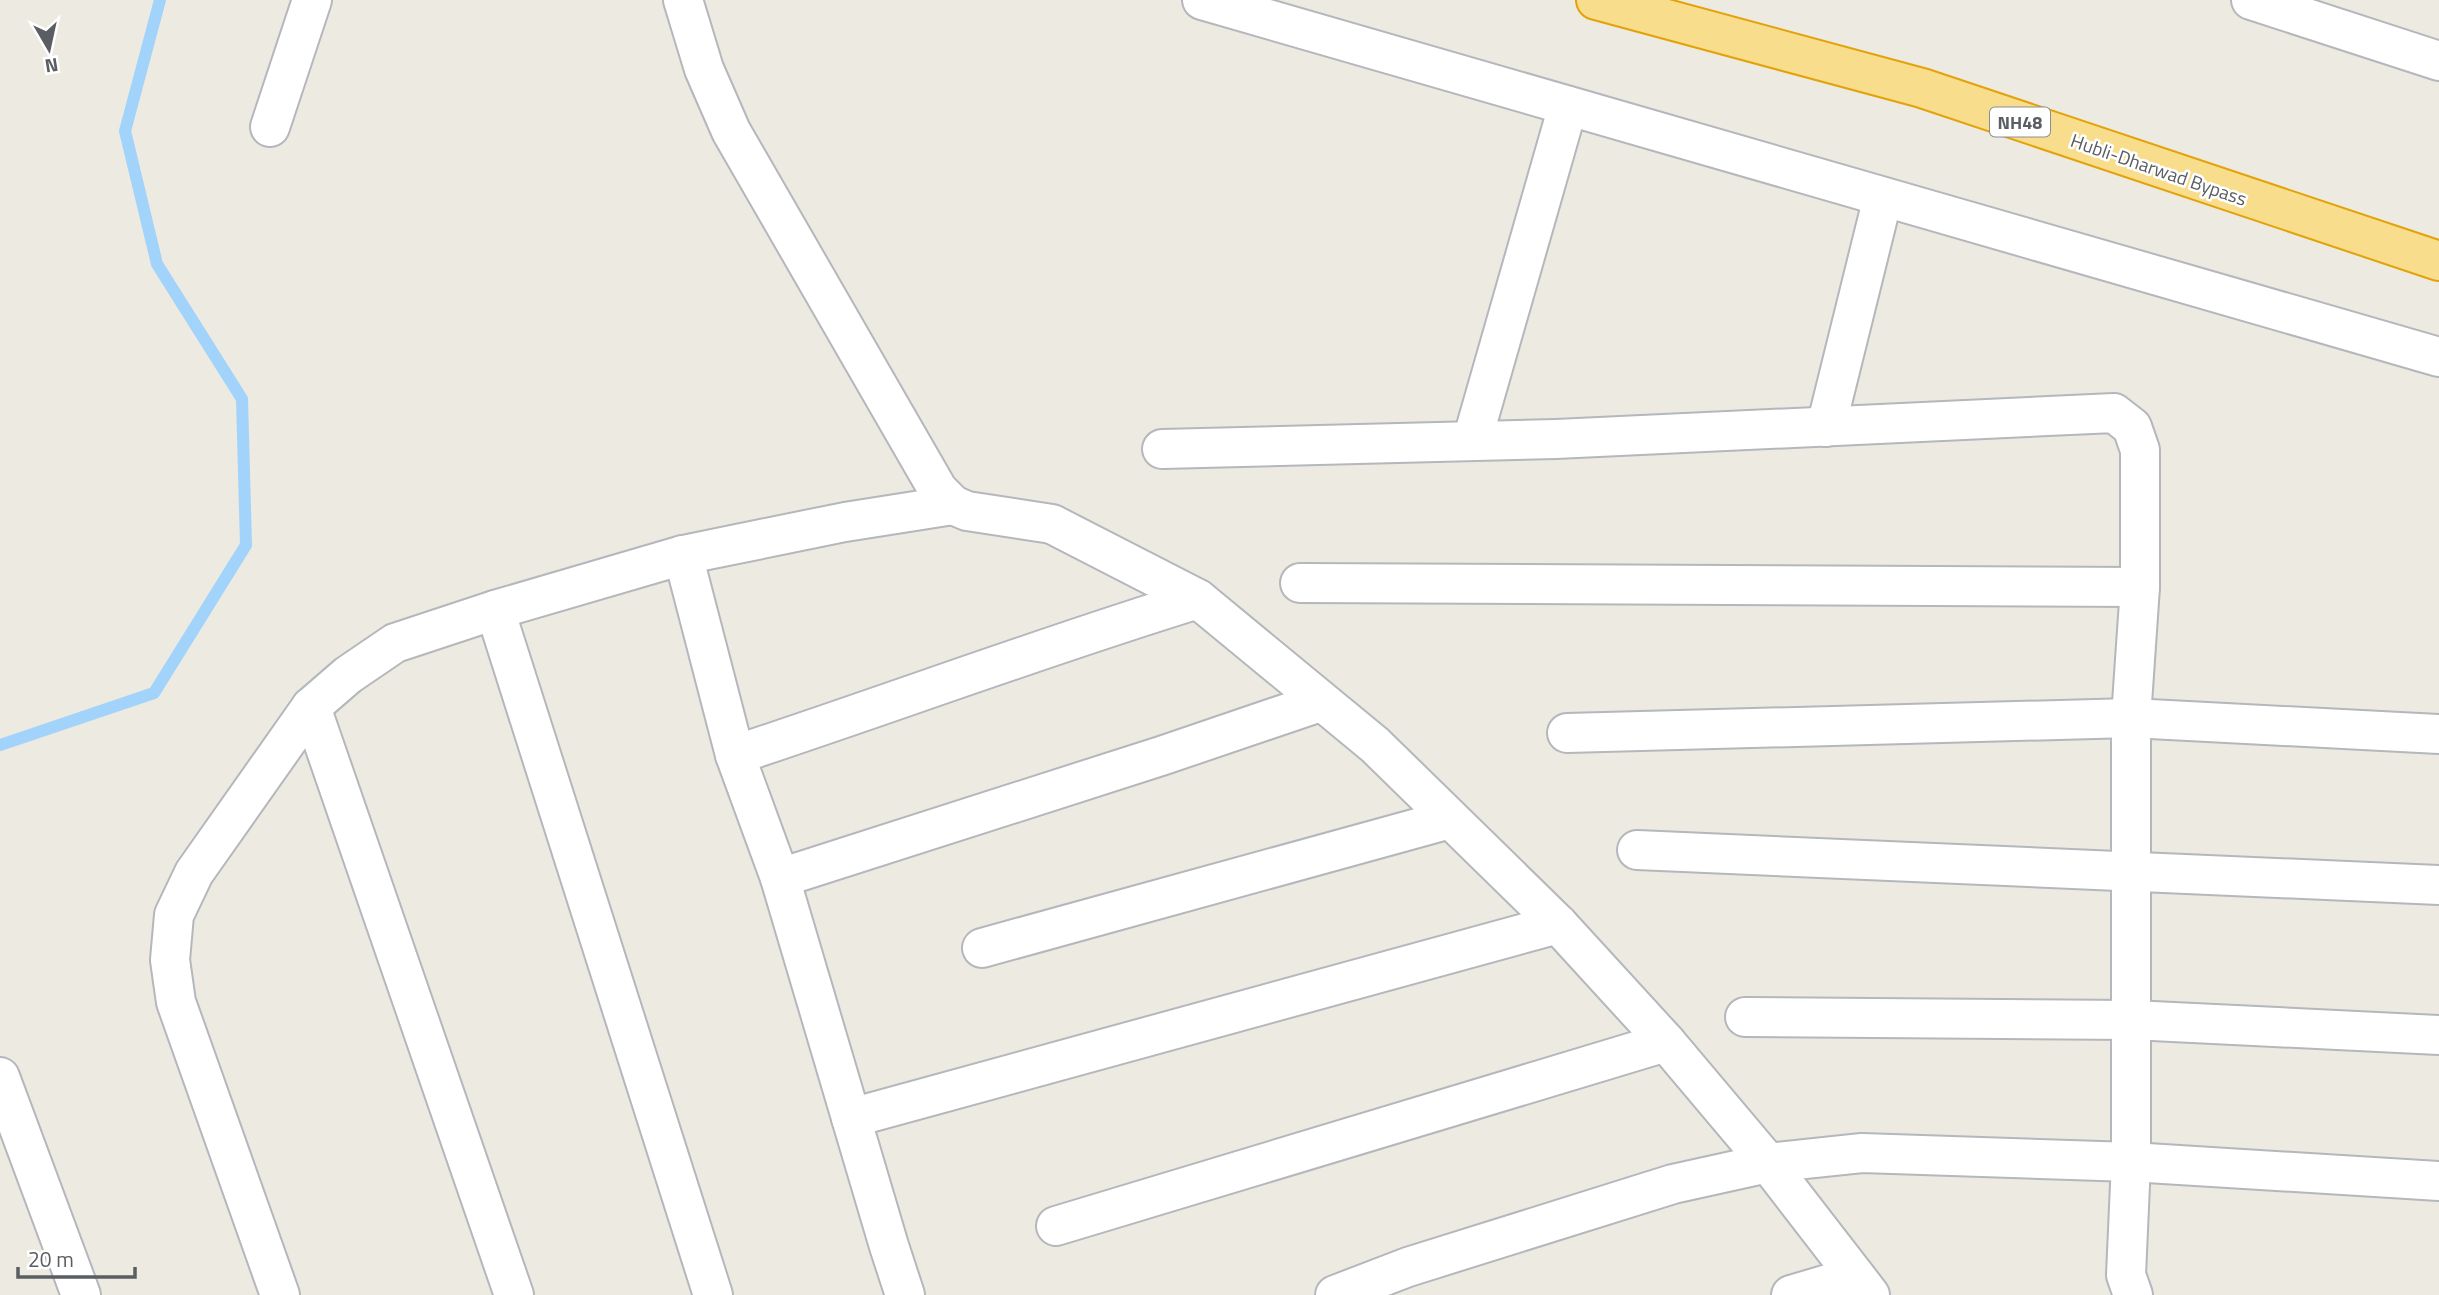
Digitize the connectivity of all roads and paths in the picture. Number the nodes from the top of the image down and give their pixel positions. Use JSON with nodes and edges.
{"nodes":[{"id":1,"x":312,"y":0,"type":"edge"},
{"id":2,"x":683,"y":0,"type":"edge"},
{"id":3,"x":1202,"y":0,"type":"edge"},
{"id":4,"x":1595,"y":0,"type":"edge"},
{"id":5,"x":2251,"y":0,"type":"edge"},
{"id":6,"x":2439,"y":61,"type":"edge"},
{"id":7,"x":1568,"y":106,"type":"junction"},
{"id":8,"x":270,"y":127,"type":"dead end"},
{"id":9,"x":1883,"y":197,"type":"junction"},
{"id":10,"x":2439,"y":261,"type":"edge"},
{"id":11,"x":2439,"y":357,"type":"edge"},
{"id":12,"x":1826,"y":427,"type":"junction"},
{"id":13,"x":1472,"y":441,"type":"junction"},
{"id":14,"x":1162,"y":449,"type":"dead end"},
{"id":15,"x":938,"y":485,"type":"junction"},
{"id":16,"x":683,"y":555,"type":"junction"},
{"id":17,"x":1300,"y":583,"type":"dead end"},
{"id":18,"x":2140,"y":587,"type":"junction"},
{"id":19,"x":1198,"y":599,"type":"junction"},
{"id":20,"x":495,"y":610,"type":"junction"},
{"id":21,"x":1320,"y":702,"type":"junction"},
{"id":22,"x":311,"y":707,"type":"junction"},
{"id":23,"x":2131,"y":718,"type":"junction"},
{"id":24,"x":1567,"y":733,"type":"dead end"},
{"id":25,"x":2439,"y":734,"type":"edge"},
{"id":26,"x":735,"y":755,"type":"junction"},
{"id":27,"x":1450,"y":819,"type":"junction"},
{"id":28,"x":1637,"y":850,"type":"dead end"},
{"id":29,"x":2132,"y":872,"type":"junction"},
{"id":30,"x":780,"y":878,"type":"junction"},
{"id":31,"x":2439,"y":885,"type":"edge"},
{"id":32,"x":1559,"y":924,"type":"junction"},
{"id":33,"x":982,"y":948,"type":"dead end"},
{"id":34,"x":1745,"y":1017,"type":"dead end"},
{"id":35,"x":2132,"y":1020,"type":"junction"},
{"id":36,"x":2439,"y":1035,"type":"edge"},
{"id":37,"x":1666,"y":1042,"type":"junction"},
{"id":38,"x":0,"y":1077,"type":"edge"},
{"id":39,"x":851,"y":1118,"type":"junction"},
{"id":40,"x":2131,"y":1162,"type":"junction"},
{"id":41,"x":1768,"y":1163,"type":"junction"},
{"id":42,"x":2439,"y":1181,"type":"edge"},
{"id":43,"x":1056,"y":1226,"type":"dead end"},
{"id":44,"x":1862,"y":1285,"type":"edge"},
{"id":45,"x":81,"y":1295,"type":"edge"},
{"id":46,"x":280,"y":1295,"type":"edge"},
{"id":47,"x":513,"y":1295,"type":"edge"},
{"id":48,"x":713,"y":1295,"type":"edge"},
{"id":49,"x":905,"y":1295,"type":"edge"},
{"id":50,"x":1335,"y":1295,"type":"edge"},
{"id":51,"x":1791,"y":1295,"type":"edge"},
{"id":52,"x":2133,"y":1295,"type":"edge"}],
"edges":[{"from":1,"to":8,"type":"street"},
{"from":2,"to":15,"type":"street"},
{"from":3,"to":7,"type":"street"},
{"from":4,"to":10,"type":"highway","name":"Hubli-Dharwad Bypass","number":"NH48"},
{"from":5,"to":6,"type":"street"},
{"from":7,"to":9,"type":"street"},
{"from":7,"to":13,"type":"street"},
{"from":9,"to":11,"type":"street"},
{"from":9,"to":12,"type":"street"},
{"from":12,"to":13,"type":"street"},
{"from":12,"to":18,"type":"street"},
{"from":13,"to":14,"type":"street"},
{"from":15,"to":16,"type":"street"},
{"from":15,"to":19,"type":"street"},
{"from":16,"to":20,"type":"street"},
{"from":16,"to":26,"type":"street"},
{"from":17,"to":18,"type":"street"},
{"from":18,"to":23,"type":"street"},
{"from":19,"to":21,"type":"street"},
{"from":19,"to":26,"type":"street"},
{"from":20,"to":22,"type":"street"},
{"from":20,"to":48,"type":"street"},
{"from":21,"to":27,"type":"street"},
{"from":21,"to":30,"type":"street"},
{"from":22,"to":46,"type":"street"},
{"from":22,"to":47,"type":"street"},
{"from":23,"to":24,"type":"street"},
{"from":23,"to":25,"type":"street"},
{"from":23,"to":29,"type":"street"},
{"from":26,"to":30,"type":"street"},
{"from":27,"to":32,"type":"street"},
{"from":27,"to":33,"type":"street"},
{"from":28,"to":29,"type":"street"},
{"from":29,"to":31,"type":"street"},
{"from":29,"to":35,"type":"street"},
{"from":30,"to":39,"type":"street"},
{"from":32,"to":37,"type":"street"},
{"from":32,"to":39,"type":"street"},
{"from":34,"to":35,"type":"street"},
{"from":35,"to":36,"type":"street"},
{"from":35,"to":40,"type":"street"},
{"from":37,"to":41,"type":"street"},
{"from":37,"to":43,"type":"street"},
{"from":38,"to":45,"type":"street"},
{"from":39,"to":49,"type":"street"},
{"from":40,"to":41,"type":"street"},
{"from":40,"to":42,"type":"street"},
{"from":40,"to":52,"type":"street"},
{"from":41,"to":44,"type":"street"},
{"from":41,"to":50,"type":"street"},
{"from":44,"to":51,"type":"street"}]}
